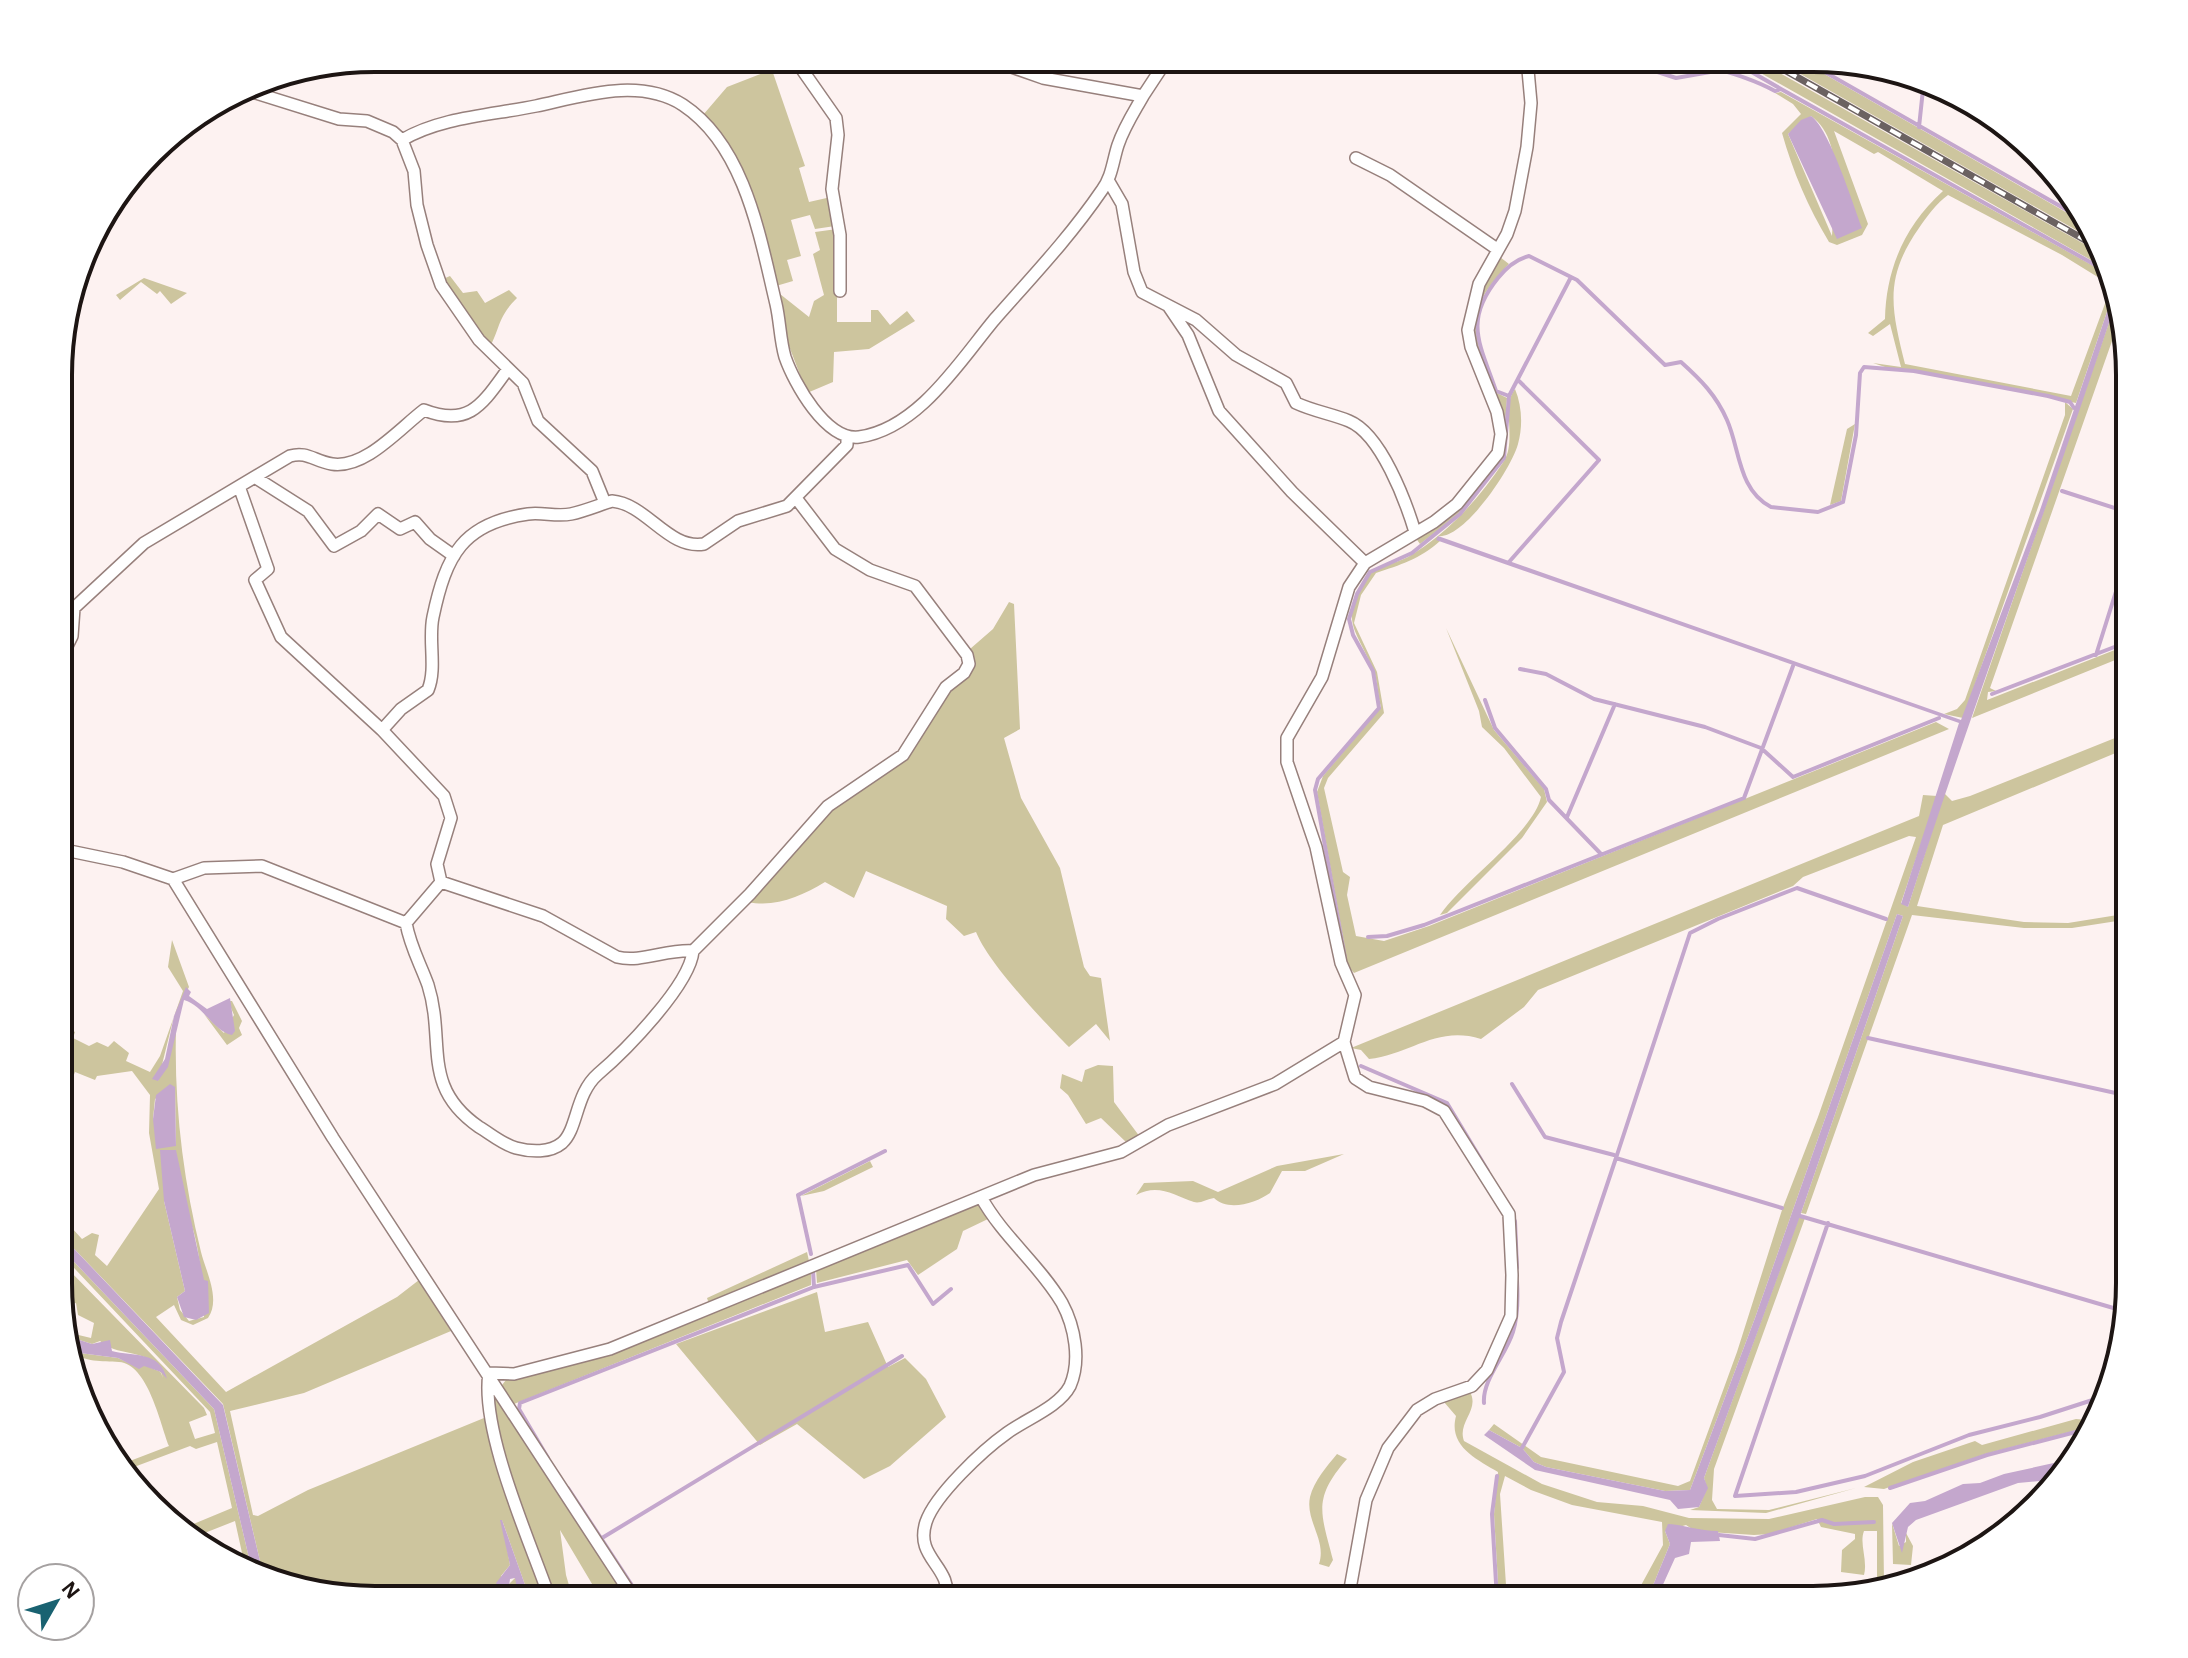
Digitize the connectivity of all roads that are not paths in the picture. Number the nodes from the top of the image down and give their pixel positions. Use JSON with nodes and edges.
{"nodes":[{"id":1,"x":804,"y":72,"type":"edge"},
{"id":2,"x":1026,"y":72,"type":"edge"},
{"id":3,"x":1159,"y":72,"type":"edge"},
{"id":4,"x":1528,"y":72,"type":"edge"},
{"id":5,"x":260,"y":94,"type":"edge"},
{"id":6,"x":1143,"y":96,"type":"junction"},
{"id":7,"x":402,"y":140,"type":"junction"},
{"id":8,"x":1356,"y":158,"type":"dead end"},
{"id":9,"x":1108,"y":180,"type":"junction"},
{"id":10,"x":1497,"y":249,"type":"junction"},
{"id":11,"x":840,"y":291,"type":"dead end"},
{"id":12,"x":1168,"y":306,"type":"junction"},
{"id":13,"x":508,"y":369,"type":"junction"},
{"id":14,"x":847,"y":436,"type":"junction"},
{"id":15,"x":256,"y":478,"type":"junction"},
{"id":16,"x":240,"y":489,"type":"junction"},
{"id":17,"x":796,"y":498,"type":"junction"},
{"id":18,"x":605,"y":503,"type":"junction"},
{"id":19,"x":1415,"y":532,"type":"junction"},
{"id":20,"x":454,"y":556,"type":"junction"},
{"id":21,"x":1365,"y":563,"type":"junction"},
{"id":22,"x":72,"y":636,"type":"edge"},
{"id":23,"x":382,"y":730,"type":"junction"},
{"id":24,"x":72,"y":851,"type":"edge"},
{"id":25,"x":173,"y":879,"type":"junction"},
{"id":26,"x":441,"y":882,"type":"junction"},
{"id":27,"x":406,"y":923,"type":"junction"},
{"id":28,"x":693,"y":951,"type":"junction"},
{"id":29,"x":1344,"y":1042,"type":"junction"},
{"id":30,"x":981,"y":1197,"type":"junction"},
{"id":31,"x":489,"y":1373,"type":"junction"},
{"id":32,"x":546,"y":1586,"type":"edge"},
{"id":33,"x":626,"y":1586,"type":"edge"},
{"id":34,"x":945,"y":1586,"type":"edge"},
{"id":35,"x":1351,"y":1586,"type":"edge"}],
"edges":[{"from":1,"to":11,"type":"street"},
{"from":2,"to":6,"type":"street"},
{"from":3,"to":6,"type":"street"},
{"from":4,"to":10,"type":"street"},
{"from":5,"to":7,"type":"street"},
{"from":6,"to":9,"type":"street"},
{"from":7,"to":13,"type":"street"},
{"from":7,"to":14,"type":"street"},
{"from":8,"to":10,"type":"street"},
{"from":9,"to":12,"type":"street"},
{"from":9,"to":14,"type":"street"},
{"from":10,"to":19,"type":"street"},
{"from":12,"to":19,"type":"street"},
{"from":12,"to":21,"type":"street"},
{"from":13,"to":15,"type":"street"},
{"from":13,"to":18,"type":"street"},
{"from":14,"to":17,"type":"street"},
{"from":15,"to":16,"type":"street"},
{"from":15,"to":20,"type":"street"},
{"from":16,"to":22,"type":"street"},
{"from":16,"to":23,"type":"street"},
{"from":17,"to":18,"type":"street"},
{"from":17,"to":28,"type":"street"},
{"from":18,"to":20,"type":"street"},
{"from":19,"to":21,"type":"street"},
{"from":20,"to":23,"type":"street"},
{"from":21,"to":29,"type":"street"},
{"from":23,"to":26,"type":"street"},
{"from":24,"to":25,"type":"street"},
{"from":25,"to":27,"type":"street"},
{"from":25,"to":31,"type":"street"},
{"from":26,"to":27,"type":"street"},
{"from":26,"to":28,"type":"street"},
{"from":27,"to":28,"type":"street"},
{"from":29,"to":30,"type":"street"},
{"from":29,"to":35,"type":"street"},
{"from":30,"to":31,"type":"street"},
{"from":30,"to":34,"type":"street"},
{"from":31,"to":32,"type":"street"},
{"from":31,"to":33,"type":"street"}]}
